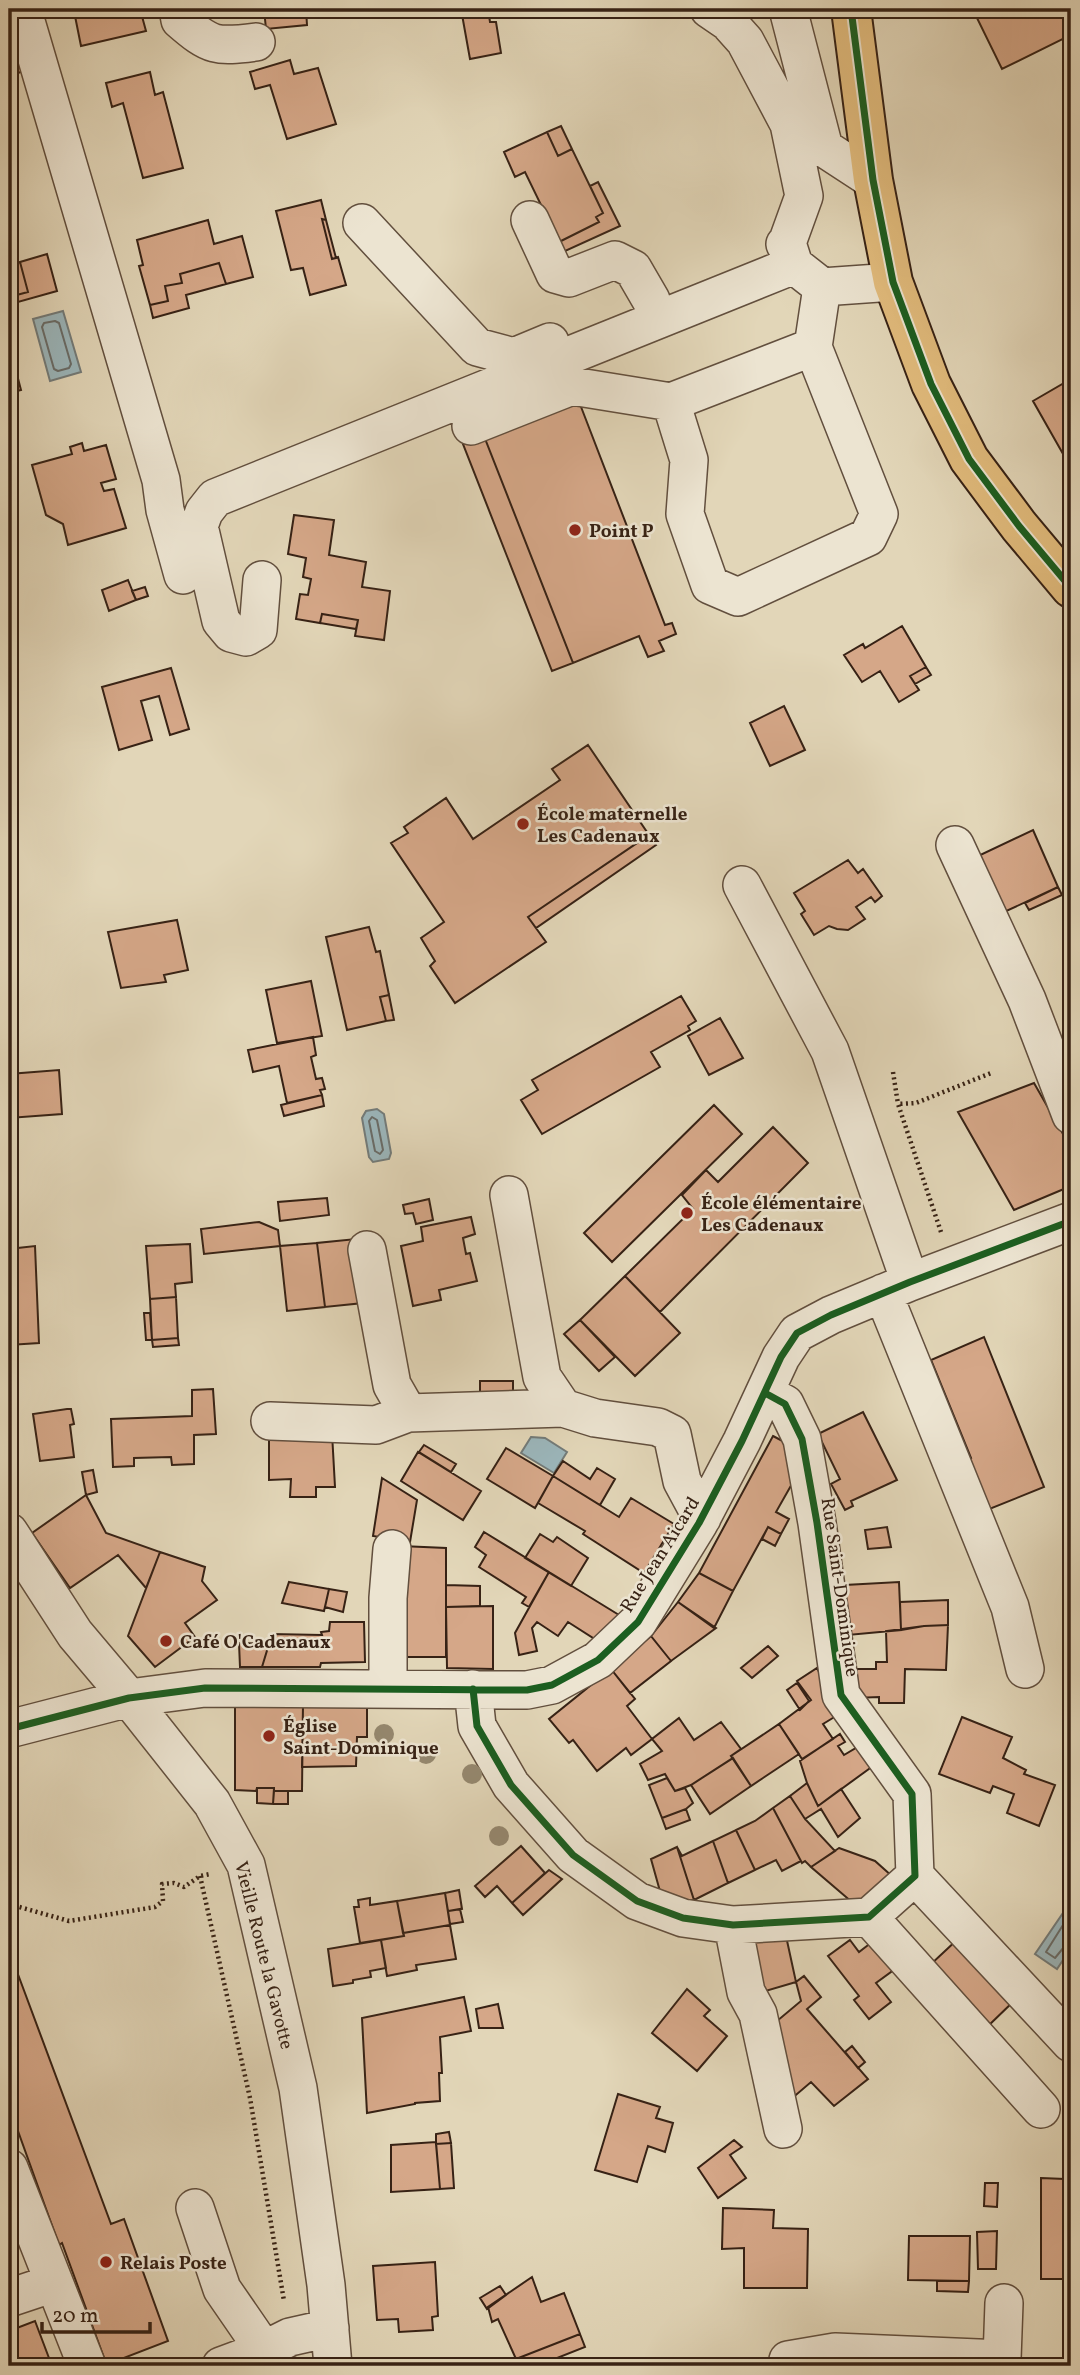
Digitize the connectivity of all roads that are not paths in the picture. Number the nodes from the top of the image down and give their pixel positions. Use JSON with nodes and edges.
{"nodes":[{"id":1,"x":19,"y":9,"type":"edge"},
{"id":2,"x":178,"y":9,"type":"edge"},
{"id":3,"x":709,"y":9,"type":"edge"},
{"id":4,"x":788,"y":9,"type":"edge"},
{"id":5,"x":851,"y":9,"type":"edge"},
{"id":6,"x":256,"y":42,"type":"dead end"},
{"id":7,"x":873,"y":180,"type":"junction"},
{"id":8,"x":530,"y":220,"type":"dead end"},
{"id":9,"x":362,"y":223,"type":"dead end"},
{"id":10,"x":791,"y":254,"type":"junction"},
{"id":11,"x":893,"y":282,"type":"junction"},
{"id":12,"x":822,"y":287,"type":"junction"},
{"id":13,"x":651,"y":300,"type":"junction"},
{"id":14,"x":813,"y":347,"type":"junction"},
{"id":15,"x":671,"y":402,"type":"junction"},
{"id":16,"x":471,"y":426,"type":"dead end"},
{"id":17,"x":183,"y":575,"type":"dead end"},
{"id":18,"x":262,"y":580,"type":"dead end"},
{"id":19,"x":1071,"y":588,"type":"edge"},
{"id":20,"x":956,"y":845,"type":"dead end"},
{"id":21,"x":742,"y":886,"type":"dead end"},
{"id":22,"x":1031,"y":950,"type":"dead end"},
{"id":23,"x":1071,"y":1042,"type":"edge"},
{"id":24,"x":1071,"y":1115,"type":"edge"},
{"id":25,"x":509,"y":1195,"type":"dead end"},
{"id":26,"x":1071,"y":1221,"type":"edge"},
{"id":27,"x":366,"y":1250,"type":"dead end"},
{"id":28,"x":886,"y":1292,"type":"junction"},
{"id":29,"x":765,"y":1393,"type":"junction"},
{"id":30,"x":563,"y":1408,"type":"junction"},
{"id":31,"x":408,"y":1413,"type":"junction"},
{"id":32,"x":270,"y":1421,"type":"dead end"},
{"id":33,"x":909,"y":1425,"type":"dead end"},
{"id":34,"x":702,"y":1518,"type":"junction"},
{"id":35,"x":9,"y":1532,"type":"edge"},
{"id":36,"x":392,"y":1549,"type":"dead end"},
{"id":37,"x":1025,"y":1668,"type":"dead end"},
{"id":38,"x":388,"y":1688,"type":"junction"},
{"id":39,"x":472,"y":1689,"type":"junction"},
{"id":40,"x":130,"y":1698,"type":"junction"},
{"id":41,"x":9,"y":1729,"type":"edge"},
{"id":42,"x":915,"y":1876,"type":"junction"},
{"id":43,"x":869,"y":1917,"type":"junction"},
{"id":44,"x":733,"y":1925,"type":"junction"},
{"id":45,"x":1071,"y":2043,"type":"edge"},
{"id":46,"x":1041,"y":2109,"type":"dead end"},
{"id":47,"x":783,"y":2129,"type":"dead end"},
{"id":48,"x":9,"y":2168,"type":"edge"},
{"id":49,"x":195,"y":2208,"type":"dead end"},
{"id":50,"x":54,"y":2283,"type":"junction"},
{"id":51,"x":9,"y":2298,"type":"edge"},
{"id":52,"x":1004,"y":2303,"type":"dead end"},
{"id":53,"x":330,"y":2328,"type":"junction"},
{"id":54,"x":277,"y":2344,"type":"junction"},
{"id":55,"x":788,"y":2360,"type":"dead end"},
{"id":56,"x":1002,"y":2362,"type":"edge"},
{"id":57,"x":87,"y":2366,"type":"edge"},
{"id":58,"x":221,"y":2366,"type":"edge"},
{"id":59,"x":333,"y":2366,"type":"edge"}],
"edges":[{"from":1,"to":17,"type":"street"},
{"from":2,"to":6,"type":"street"},
{"from":3,"to":10,"type":"street"},
{"from":4,"to":7,"type":"street"},
{"from":5,"to":7,"type":"main road"},
{"from":7,"to":11,"type":"main road"},
{"from":8,"to":13,"type":"street"},
{"from":9,"to":13,"type":"street"},
{"from":10,"to":12,"type":"street"},
{"from":10,"to":13,"type":"street"},
{"from":10,"to":18,"type":"street"},
{"from":11,"to":12,"type":"street"},
{"from":11,"to":19,"type":"main road"},
{"from":12,"to":14,"type":"street"},
{"from":14,"to":15,"type":"street"},
{"from":14,"to":15,"type":"street"},
{"from":15,"to":16,"type":"street"},
{"from":20,"to":24,"type":"street"},
{"from":21,"to":28,"type":"street"},
{"from":22,"to":23,"type":"street"},
{"from":25,"to":30,"type":"street"},
{"from":26,"to":28,"type":"street","name":"Rue Jean Aicard"},
{"from":27,"to":31,"type":"street"},
{"from":28,"to":29,"type":"street","name":"Rue Jean Aicard"},
{"from":28,"to":33,"type":"street"},
{"from":28,"to":37,"type":"street"},
{"from":29,"to":34,"type":"street","name":"Rue Jean Aicard"},
{"from":29,"to":42,"type":"street","name":"Rue Saint-Dominique"},
{"from":30,"to":31,"type":"street"},
{"from":30,"to":34,"type":"street"},
{"from":31,"to":32,"type":"street"},
{"from":34,"to":39,"type":"street","name":"Rue Jean Aicard"},
{"from":35,"to":40,"type":"street","name":"Vieille Route la Gavotte"},
{"from":36,"to":38,"type":"street"},
{"from":38,"to":39,"type":"street","name":"Rue Jean Aicard"},
{"from":38,"to":40,"type":"street","name":"Rue Jean Aicard"},
{"from":39,"to":44,"type":"street"},
{"from":40,"to":41,"type":"street","name":"Rue Jean Aicard"},
{"from":40,"to":53,"type":"street","name":"Vieille Route la Gavotte"},
{"from":42,"to":43,"type":"street"},
{"from":42,"to":45,"type":"street"},
{"from":43,"to":44,"type":"street"},
{"from":43,"to":46,"type":"street"},
{"from":44,"to":47,"type":"street"},
{"from":48,"to":50,"type":"street"},
{"from":49,"to":54,"type":"street"},
{"from":50,"to":51,"type":"street"},
{"from":50,"to":57,"type":"street"},
{"from":52,"to":56,"type":"street"},
{"from":53,"to":54,"type":"street"},
{"from":53,"to":59,"type":"street","name":"Vieille Route la Gavotte"},
{"from":54,"to":58,"type":"street"},
{"from":55,"to":56,"type":"street"}]}
